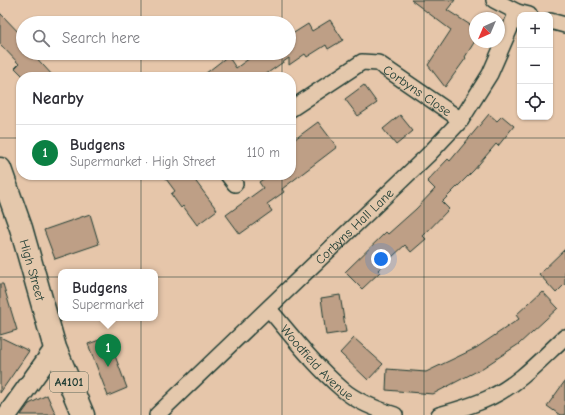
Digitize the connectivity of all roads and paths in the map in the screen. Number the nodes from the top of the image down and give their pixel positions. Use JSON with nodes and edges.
{"nodes":[{"id":1,"x":494,"y":0,"type":"edge"},
{"id":2,"x":521,"y":12,"type":"edge"},
{"id":3,"x":553,"y":22,"type":"edge"},
{"id":4,"x":517,"y":24,"type":"edge"},
{"id":5,"x":565,"y":25,"type":"edge"},
{"id":6,"x":296,"y":107,"type":"edge"},
{"id":7,"x":461,"y":120,"type":"junction"},
{"id":8,"x":0,"y":169,"type":"edge"},
{"id":9,"x":269,"y":309,"type":"junction"},
{"id":10,"x":565,"y":337,"type":"edge"},
{"id":11,"x":55,"y":348,"type":"junction"},
{"id":12,"x":478,"y":409,"type":"edge"},
{"id":13,"x":7,"y":415,"type":"edge"},
{"id":14,"x":83,"y":415,"type":"edge"},
{"id":15,"x":157,"y":415,"type":"edge"},
{"id":16,"x":395,"y":415,"type":"edge"},
{"id":17,"x":439,"y":415,"type":"edge"}],
"edges":[{"from":1,"to":2,"type":"street"},
{"from":3,"to":5,"type":"street"},
{"from":4,"to":7,"type":"street","name":"Corbyns Hall Lane"},
{"from":6,"to":7,"type":"street","name":"Corbyns Close"},
{"from":7,"to":9,"type":"street","name":"Corbyns Hall Lane"},
{"from":8,"to":11,"type":"main road","name":"High Street","number":"A4101"},
{"from":9,"to":15,"type":"street","name":"Corbyns Hall Lane"},
{"from":9,"to":16,"type":"street","name":"Woodfield Avenue"},
{"from":10,"to":12,"type":"street"},
{"from":11,"to":13,"type":"street"},
{"from":11,"to":14,"type":"main road","name":"High Street","number":"A4101"},
{"from":12,"to":17,"type":"street"}]}
